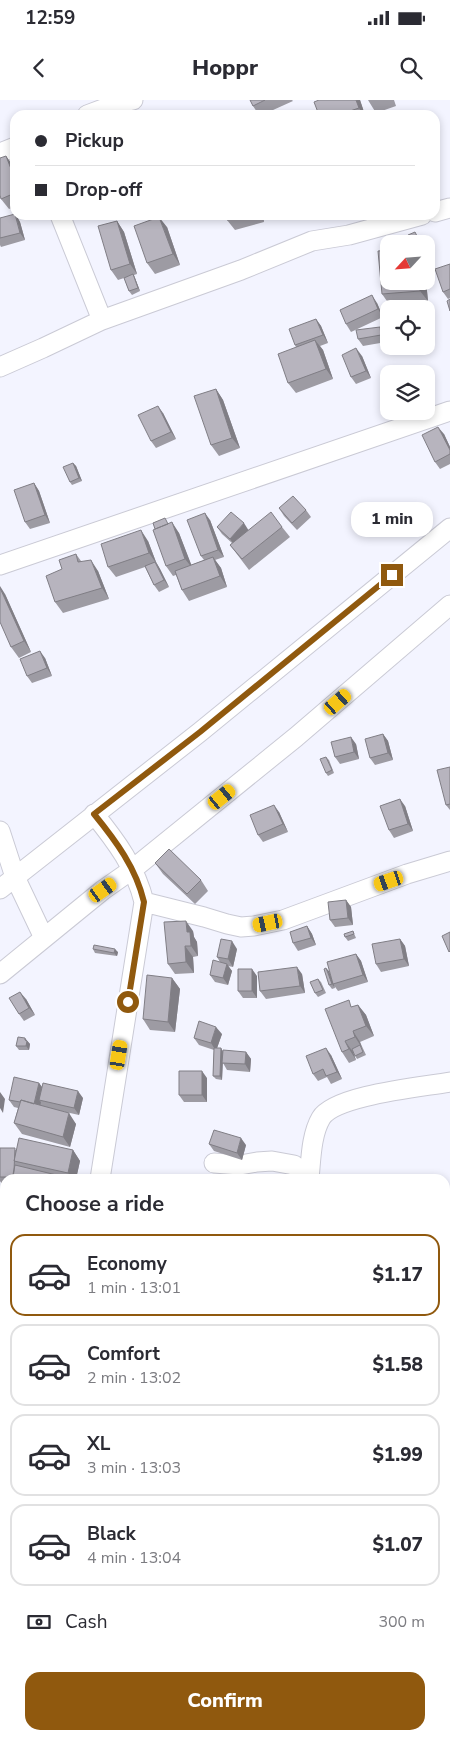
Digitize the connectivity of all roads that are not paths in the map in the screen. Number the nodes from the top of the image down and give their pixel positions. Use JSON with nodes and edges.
{"nodes":[{"id":1,"x":133,"y":100,"type":"edge"},
{"id":2,"x":101,"y":110,"type":"edge"},
{"id":3,"x":62,"y":220,"type":"edge"},
{"id":4,"x":405,"y":220,"type":"edge"},
{"id":5,"x":102,"y":320,"type":"junction"},
{"id":6,"x":0,"y":367,"type":"edge"},
{"id":7,"x":450,"y":411,"type":"edge"},
{"id":8,"x":450,"y":528,"type":"edge"},
{"id":9,"x":0,"y":565,"type":"edge"},
{"id":10,"x":450,"y":605,"type":"edge"},
{"id":11,"x":94,"y":814,"type":"junction"},
{"id":12,"x":0,"y":831,"type":"edge"},
{"id":13,"x":450,"y":861,"type":"edge"},
{"id":14,"x":133,"y":869,"type":"junction"},
{"id":15,"x":15,"y":877,"type":"junction"},
{"id":16,"x":0,"y":889,"type":"edge"},
{"id":17,"x":144,"y":902,"type":"junction"},
{"id":18,"x":44,"y":938,"type":"junction"},
{"id":19,"x":0,"y":974,"type":"edge"},
{"id":20,"x":450,"y":1082,"type":"edge"},
{"id":21,"x":214,"y":1163,"type":"dead end"},
{"id":22,"x":101,"y":1174,"type":"edge"},
{"id":23,"x":304,"y":1174,"type":"edge"},
{"id":24,"x":310,"y":1174,"type":"edge"}],
"edges":[{"from":1,"to":2,"type":"street"},
{"from":3,"to":5,"type":"street"},
{"from":4,"to":5,"type":"street"},
{"from":5,"to":6,"type":"street"},
{"from":7,"to":9,"type":"street"},
{"from":8,"to":11,"type":"street"},
{"from":10,"to":14,"type":"street"},
{"from":11,"to":14,"type":"street"},
{"from":11,"to":15,"type":"street"},
{"from":12,"to":15,"type":"street"},
{"from":13,"to":17,"type":"street"},
{"from":14,"to":17,"type":"street"},
{"from":14,"to":18,"type":"street"},
{"from":15,"to":16,"type":"street"},
{"from":15,"to":18,"type":"street"},
{"from":17,"to":22,"type":"street"},
{"from":18,"to":19,"type":"street"},
{"from":20,"to":24,"type":"street"},
{"from":21,"to":23,"type":"street"}]}
